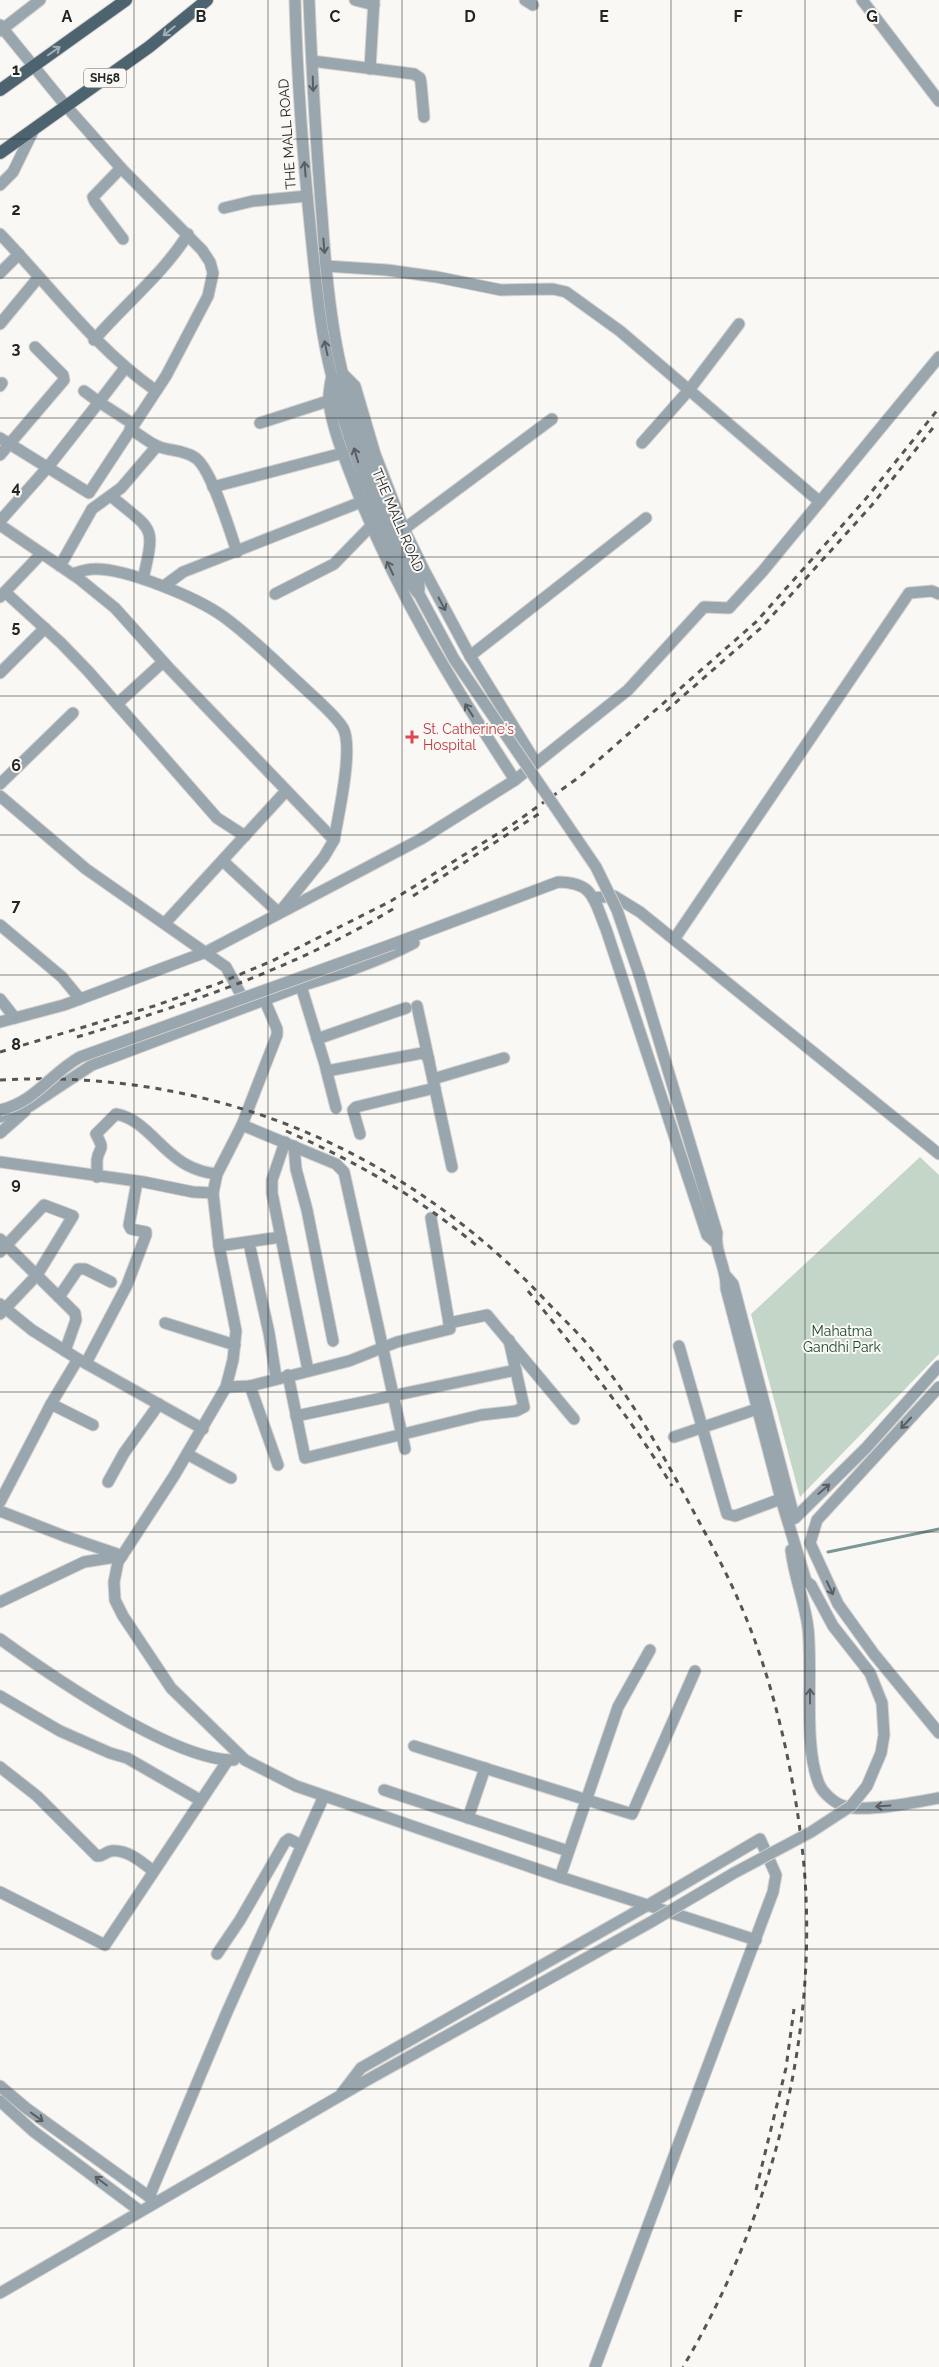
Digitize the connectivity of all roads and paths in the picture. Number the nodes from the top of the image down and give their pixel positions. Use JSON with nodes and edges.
{"nodes":[{"id":1,"x":40,"y":0,"type":"edge"},
{"id":2,"x":126,"y":0,"type":"edge"},
{"id":3,"x":207,"y":0,"type":"edge"},
{"id":4,"x":295,"y":0,"type":"edge"},
{"id":5,"x":309,"y":0,"type":"edge"},
{"id":6,"x":355,"y":0,"type":"edge"},
{"id":7,"x":862,"y":0,"type":"edge"},
{"id":8,"x":374,"y":3,"type":"edge"},
{"id":9,"x":1,"y":28,"type":"edge"},
{"id":10,"x":312,"y":61,"type":"junction"},
{"id":11,"x":34,"y":65,"type":"junction"},
{"id":12,"x":370,"y":68,"type":"junction"},
{"id":13,"x":0,"y":90,"type":"edge"},
{"id":14,"x":939,"y":101,"type":"edge"},
{"id":15,"x":66,"y":106,"type":"junction"},
{"id":16,"x":424,"y":117,"type":"dead end"},
{"id":17,"x":34,"y":128,"type":"junction"},
{"id":18,"x":0,"y":153,"type":"edge"},
{"id":19,"x":120,"y":168,"type":"junction"},
{"id":20,"x":0,"y":185,"type":"edge"},
{"id":21,"x":307,"y":196,"type":"junction"},
{"id":22,"x":224,"y":208,"type":"dead end"},
{"id":23,"x":0,"y":234,"type":"edge"},
{"id":24,"x":188,"y":234,"type":"junction"},
{"id":25,"x":123,"y":239,"type":"dead end"},
{"id":26,"x":19,"y":254,"type":"junction"},
{"id":27,"x":326,"y":266,"type":"junction"},
{"id":28,"x":0,"y":273,"type":"edge"},
{"id":29,"x":38,"y":278,"type":"junction"},
{"id":30,"x":0,"y":324,"type":"edge"},
{"id":31,"x":739,"y":324,"type":"dead end"},
{"id":32,"x":94,"y":340,"type":"junction"},
{"id":33,"x":35,"y":347,"type":"dead end"},
{"id":34,"x":939,"y":357,"type":"edge"},
{"id":35,"x":125,"y":368,"type":"junction"},
{"id":36,"x":337,"y":375,"type":"junction"},
{"id":37,"x":84,"y":390,"type":"dead end"},
{"id":38,"x":155,"y":390,"type":"junction"},
{"id":39,"x":689,"y":390,"type":"junction"},
{"id":40,"x":338,"y":396,"type":"junction"},
{"id":41,"x":99,"y":402,"type":"junction"},
{"id":42,"x":552,"y":419,"type":"dead end"},
{"id":43,"x":260,"y":423,"type":"dead end"},
{"id":44,"x":132,"y":427,"type":"junction"},
{"id":45,"x":4,"y":441,"type":"edge"},
{"id":46,"x":642,"y":442,"type":"dead end"},
{"id":47,"x":157,"y":446,"type":"junction"},
{"id":48,"x":342,"y":452,"type":"junction"},
{"id":49,"x":0,"y":454,"type":"edge"},
{"id":50,"x":48,"y":467,"type":"junction"},
{"id":51,"x":213,"y":487,"type":"junction"},
{"id":52,"x":110,"y":496,"type":"junction"},
{"id":53,"x":361,"y":502,"type":"junction"},
{"id":54,"x":820,"y":502,"type":"junction"},
{"id":55,"x":646,"y":518,"type":"dead end"},
{"id":56,"x":0,"y":521,"type":"edge"},
{"id":57,"x":0,"y":525,"type":"edge"},
{"id":58,"x":371,"y":526,"type":"junction"},
{"id":59,"x":404,"y":529,"type":"junction"},
{"id":60,"x":237,"y":552,"type":"junction"},
{"id":61,"x":42,"y":554,"type":"junction"},
{"id":62,"x":60,"y":566,"type":"junction"},
{"id":63,"x":72,"y":574,"type":"junction"},
{"id":64,"x":143,"y":579,"type":"junction"},
{"id":65,"x":164,"y":586,"type":"junction"},
{"id":66,"x":275,"y":594,"type":"dead end"},
{"id":67,"x":939,"y":594,"type":"edge"},
{"id":68,"x":2,"y":595,"type":"edge"},
{"id":69,"x":45,"y":628,"type":"junction"},
{"id":70,"x":470,"y":656,"type":"junction"},
{"id":71,"x":163,"y":662,"type":"junction"},
{"id":72,"x":0,"y":673,"type":"edge"},
{"id":73,"x":118,"y":704,"type":"junction"},
{"id":74,"x":73,"y":713,"type":"dead end"},
{"id":75,"x":536,"y":763,"type":"junction"},
{"id":76,"x":515,"y":780,"type":"junction"},
{"id":77,"x":0,"y":784,"type":"edge"},
{"id":78,"x":286,"y":791,"type":"junction"},
{"id":79,"x":0,"y":796,"type":"edge"},
{"id":80,"x":244,"y":836,"type":"junction"},
{"id":81,"x":334,"y":840,"type":"junction"},
{"id":82,"x":224,"y":862,"type":"junction"},
{"id":83,"x":593,"y":898,"type":"junction"},
{"id":84,"x":279,"y":913,"type":"junction"},
{"id":85,"x":165,"y":923,"type":"junction"},
{"id":86,"x":446,"y":925,"type":"junction"},
{"id":87,"x":0,"y":926,"type":"edge"},
{"id":88,"x":675,"y":938,"type":"junction"},
{"id":89,"x":206,"y":952,"type":"junction"},
{"id":90,"x":301,"y":986,"type":"junction"},
{"id":91,"x":0,"y":998,"type":"edge"},
{"id":92,"x":80,"y":999,"type":"junction"},
{"id":93,"x":265,"y":1001,"type":"junction"},
{"id":94,"x":248,"y":1007,"type":"junction"},
{"id":95,"x":15,"y":1018,"type":"junction"},
{"id":96,"x":0,"y":1022,"type":"edge"},
{"id":97,"x":316,"y":1038,"type":"junction"},
{"id":98,"x":504,"y":1058,"type":"dead end"},
{"id":99,"x":429,"y":1061,"type":"junction"},
{"id":100,"x":326,"y":1070,"type":"junction"},
{"id":101,"x":434,"y":1084,"type":"junction"},
{"id":102,"x":30,"y":1106,"type":"junction"},
{"id":103,"x":336,"y":1108,"type":"dead end"},
{"id":104,"x":0,"y":1110,"type":"edge"},
{"id":105,"x":0,"y":1117,"type":"edge"},
{"id":106,"x":242,"y":1125,"type":"junction"},
{"id":107,"x":0,"y":1133,"type":"edge"},
{"id":108,"x":360,"y":1134,"type":"dead end"},
{"id":109,"x":290,"y":1144,"type":"junction"},
{"id":110,"x":939,"y":1154,"type":"edge"},
{"id":111,"x":0,"y":1162,"type":"edge"},
{"id":112,"x":452,"y":1167,"type":"dead end"},
{"id":113,"x":217,"y":1174,"type":"junction"},
{"id":114,"x":97,"y":1177,"type":"junction"},
{"id":115,"x":137,"y":1182,"type":"junction"},
{"id":116,"x":213,"y":1193,"type":"junction"},
{"id":117,"x":431,"y":1218,"type":"dead end"},
{"id":118,"x":281,"y":1237,"type":"junction"},
{"id":119,"x":716,"y":1242,"type":"junction"},
{"id":120,"x":248,"y":1243,"type":"junction"},
{"id":121,"x":2,"y":1245,"type":"edge"},
{"id":122,"x":219,"y":1246,"type":"junction"},
{"id":123,"x":37,"y":1275,"type":"junction"},
{"id":124,"x":726,"y":1277,"type":"junction"},
{"id":125,"x":111,"y":1282,"type":"dead end"},
{"id":126,"x":59,"y":1297,"type":"junction"},
{"id":127,"x":2,"y":1309,"type":"edge"},
{"id":128,"x":165,"y":1323,"type":"dead end"},
{"id":129,"x":449,"y":1323,"type":"junction"},
{"id":130,"x":333,"y":1340,"type":"dead end"},
{"id":131,"x":509,"y":1340,"type":"junction"},
{"id":132,"x":235,"y":1345,"type":"junction"},
{"id":133,"x":679,"y":1346,"type":"dead end"},
{"id":134,"x":384,"y":1347,"type":"junction"},
{"id":135,"x":65,"y":1351,"type":"junction"},
{"id":136,"x":82,"y":1361,"type":"junction"},
{"id":137,"x":939,"y":1366,"type":"edge"},
{"id":138,"x":308,"y":1370,"type":"junction"},
{"id":139,"x":516,"y":1370,"type":"junction"},
{"id":140,"x":282,"y":1376,"type":"junction"},
{"id":141,"x":250,"y":1386,"type":"junction"},
{"id":142,"x":226,"y":1387,"type":"junction"},
{"id":143,"x":939,"y":1387,"type":"edge"},
{"id":144,"x":394,"y":1394,"type":"junction"},
{"id":145,"x":51,"y":1404,"type":"junction"},
{"id":146,"x":159,"y":1404,"type":"junction"},
{"id":147,"x":757,"y":1409,"type":"junction"},
{"id":148,"x":296,"y":1416,"type":"junction"},
{"id":149,"x":574,"y":1419,"type":"dead end"},
{"id":150,"x":93,"y":1426,"type":"dead end"},
{"id":151,"x":701,"y":1427,"type":"junction"},
{"id":152,"x":203,"y":1429,"type":"junction"},
{"id":153,"x":402,"y":1434,"type":"junction"},
{"id":154,"x":674,"y":1437,"type":"dead end"},
{"id":155,"x":405,"y":1449,"type":"dead end"},
{"id":156,"x":187,"y":1454,"type":"junction"},
{"id":157,"x":278,"y":1465,"type":"dead end"},
{"id":158,"x":231,"y":1478,"type":"dead end"},
{"id":159,"x":108,"y":1482,"type":"dead end"},
{"id":160,"x":784,"y":1498,"type":"junction"},
{"id":161,"x":0,"y":1502,"type":"edge"},
{"id":162,"x":0,"y":1511,"type":"edge"},
{"id":163,"x":791,"y":1520,"type":"junction"},
{"id":164,"x":805,"y":1551,"type":"junction"},
{"id":165,"x":122,"y":1556,"type":"junction"},
{"id":166,"x":0,"y":1602,"type":"edge"},
{"id":167,"x":0,"y":1639,"type":"edge"},
{"id":168,"x":650,"y":1650,"type":"dead end"},
{"id":169,"x":695,"y":1671,"type":"dead end"},
{"id":170,"x":0,"y":1696,"type":"edge"},
{"id":171,"x":939,"y":1733,"type":"edge"},
{"id":172,"x":414,"y":1746,"type":"dead end"},
{"id":173,"x":228,"y":1760,"type":"junction"},
{"id":174,"x":245,"y":1760,"type":"junction"},
{"id":175,"x":0,"y":1767,"type":"edge"},
{"id":176,"x":485,"y":1768,"type":"junction"},
{"id":177,"x":939,"y":1788,"type":"edge"},
{"id":178,"x":384,"y":1790,"type":"dead end"},
{"id":179,"x":324,"y":1796,"type":"junction"},
{"id":180,"x":586,"y":1798,"type":"junction"},
{"id":181,"x":935,"y":1799,"type":"edge"},
{"id":182,"x":200,"y":1800,"type":"junction"},
{"id":183,"x":468,"y":1818,"type":"junction"},
{"id":184,"x":301,"y":1844,"type":"junction"},
{"id":185,"x":568,"y":1851,"type":"junction"},
{"id":186,"x":153,"y":1871,"type":"junction"},
{"id":187,"x":560,"y":1877,"type":"junction"},
{"id":188,"x":0,"y":1892,"type":"edge"},
{"id":189,"x":648,"y":1905,"type":"junction"},
{"id":190,"x":756,"y":1940,"type":"junction"},
{"id":191,"x":217,"y":1954,"type":"dead end"},
{"id":192,"x":0,"y":2086,"type":"edge"},
{"id":193,"x":342,"y":2093,"type":"junction"},
{"id":194,"x":0,"y":2101,"type":"edge"},
{"id":195,"x":152,"y":2199,"type":"junction"},
{"id":196,"x":140,"y":2211,"type":"junction"},
{"id":197,"x":0,"y":2294,"type":"edge"},
{"id":198,"x":595,"y":2367,"type":"edge"}],
"edges":[{"from":1,"to":9,"type":"street"},
{"from":11,"to":2,"type":"main road","one_way":true},
{"from":3,"to":15,"type":"main road","number":"SH58","one_way":true},
{"from":21,"to":4,"type":"street","name":"THE MALL ROAD","one_way":true},
{"from":5,"to":10,"type":"street","name":"THE MALL ROAD"},
{"from":6,"to":8,"type":"street"},
{"from":7,"to":14,"type":"street"},
{"from":8,"to":12,"type":"street"},
{"from":9,"to":11,"type":"street"},
{"from":10,"to":12,"type":"street"},
{"from":10,"to":27,"type":"street","name":"THE MALL ROAD","one_way":true},
{"from":11,"to":13,"type":"main road"},
{"from":11,"to":15,"type":"street"},
{"from":12,"to":16,"type":"street"},
{"from":15,"to":17,"type":"main road","number":"SH58"},
{"from":15,"to":19,"type":"street"},
{"from":17,"to":18,"type":"main road","number":"SH58"},
{"from":17,"to":20,"type":"street"},
{"from":19,"to":24,"type":"street"},
{"from":19,"to":25,"type":"street"},
{"from":21,"to":22,"type":"street"},
{"from":36,"to":21,"type":"street","name":"THE MALL ROAD","one_way":true},
{"from":23,"to":26,"type":"street"},
{"from":24,"to":32,"type":"street"},
{"from":24,"to":38,"type":"street"},
{"from":26,"to":28,"type":"street"},
{"from":26,"to":29,"type":"street"},
{"from":27,"to":36,"type":"street","name":"THE MALL ROAD"},
{"from":27,"to":39,"type":"street"},
{"from":29,"to":30,"type":"street"},
{"from":29,"to":32,"type":"street"},
{"from":31,"to":39,"type":"street"},
{"from":32,"to":35,"type":"street"},
{"from":33,"to":45,"type":"street"},
{"from":34,"to":54,"type":"street"},
{"from":35,"to":38,"type":"street"},
{"from":35,"to":41,"type":"street"},
{"from":36,"to":40,"type":"street","name":"THE MALL ROAD"},
{"from":36,"to":40,"type":"street"},
{"from":36,"to":59,"type":"street"},
{"from":37,"to":41,"type":"street"},
{"from":38,"to":44,"type":"street"},
{"from":39,"to":46,"type":"street"},
{"from":39,"to":54,"type":"street"},
{"from":40,"to":43,"type":"street"},
{"from":40,"to":48,"type":"street"},
{"from":40,"to":119,"type":"street","name":"THE MALL ROAD","bridge":true},
{"from":41,"to":44,"type":"street"},
{"from":41,"to":50,"type":"street"},
{"from":42,"to":59,"type":"street"},
{"from":44,"to":47,"type":"street"},
{"from":44,"to":50,"type":"street"},
{"from":45,"to":49,"type":"street"},
{"from":45,"to":50,"type":"street"},
{"from":47,"to":51,"type":"street"},
{"from":47,"to":52,"type":"street"},
{"from":48,"to":51,"type":"street"},
{"from":48,"to":53,"type":"street"},
{"from":50,"to":56,"type":"street"},
{"from":51,"to":60,"type":"street"},
{"from":52,"to":62,"type":"street"},
{"from":52,"to":64,"type":"street"},
{"from":53,"to":58,"type":"street"},
{"from":53,"to":60,"type":"street"},
{"from":54,"to":75,"type":"street"},
{"from":55,"to":70,"type":"street"},
{"from":57,"to":61,"type":"street"},
{"from":58,"to":66,"type":"street"},
{"from":76,"to":58,"type":"street","one_way":true},
{"from":59,"to":70,"type":"street","one_way":true},
{"from":60,"to":65,"type":"street"},
{"from":61,"to":62,"type":"street"},
{"from":61,"to":68,"type":"street"},
{"from":62,"to":63,"type":"street"},
{"from":63,"to":64,"type":"street"},
{"from":63,"to":71,"type":"street"},
{"from":64,"to":65,"type":"street"},
{"from":65,"to":81,"type":"street"},
{"from":67,"to":88,"type":"street"},
{"from":68,"to":69,"type":"street"},
{"from":69,"to":72,"type":"street"},
{"from":69,"to":73,"type":"street"},
{"from":70,"to":75,"type":"street"},
{"from":71,"to":73,"type":"street"},
{"from":71,"to":78,"type":"street"},
{"from":73,"to":80,"type":"street"},
{"from":74,"to":77,"type":"street"},
{"from":75,"to":76,"type":"street"},
{"from":76,"to":84,"type":"street"},
{"from":78,"to":80,"type":"street"},
{"from":78,"to":81,"type":"street"},
{"from":79,"to":85,"type":"street"},
{"from":80,"to":82,"type":"street"},
{"from":81,"to":84,"type":"street"},
{"from":82,"to":84,"type":"street"},
{"from":82,"to":85,"type":"street"},
{"from":83,"to":86,"type":"street"},
{"from":83,"to":88,"type":"street"},
{"from":83,"to":119,"type":"street"},
{"from":84,"to":89,"type":"street"},
{"from":85,"to":89,"type":"street"},
{"from":86,"to":90,"type":"street"},
{"from":86,"to":104,"type":"street","bridge":true},
{"from":87,"to":92,"type":"street"},
{"from":88,"to":110,"type":"street"},
{"from":89,"to":92,"type":"street"},
{"from":89,"to":94,"type":"street"},
{"from":90,"to":93,"type":"street"},
{"from":90,"to":97,"type":"street"},
{"from":91,"to":95,"type":"street"},
{"from":92,"to":95,"type":"street"},
{"from":93,"to":94,"type":"street"},
{"from":93,"to":106,"type":"street"},
{"from":94,"to":102,"type":"street"},
{"from":95,"to":96,"type":"street"},
{"from":97,"to":99,"type":"street"},
{"from":97,"to":100,"type":"street"},
{"from":98,"to":101,"type":"street"},
{"from":99,"to":100,"type":"street"},
{"from":99,"to":101,"type":"street"},
{"from":100,"to":103,"type":"street"},
{"from":101,"to":108,"type":"street"},
{"from":101,"to":112,"type":"street"},
{"from":102,"to":105,"type":"street"},
{"from":102,"to":107,"type":"street"},
{"from":106,"to":109,"type":"street"},
{"from":106,"to":113,"type":"street"},
{"from":109,"to":118,"type":"street"},
{"from":109,"to":130,"type":"street"},
{"from":109,"to":134,"type":"street"},
{"from":111,"to":114,"type":"street"},
{"from":113,"to":114,"type":"street"},
{"from":113,"to":116,"type":"street"},
{"from":114,"to":115,"type":"street"},
{"from":115,"to":116,"type":"street"},
{"from":115,"to":136,"type":"street"},
{"from":116,"to":122,"type":"street"},
{"from":117,"to":129,"type":"street"},
{"from":118,"to":120,"type":"street"},
{"from":118,"to":138,"type":"street"},
{"from":119,"to":124,"type":"street"},
{"from":120,"to":122,"type":"street"},
{"from":120,"to":140,"type":"street"},
{"from":121,"to":123,"type":"street"},
{"from":121,"to":123,"type":"street"},
{"from":122,"to":132,"type":"street"},
{"from":123,"to":126,"type":"street"},
{"from":123,"to":127,"type":"street"},
{"from":124,"to":147,"type":"street"},
{"from":124,"to":160,"type":"street"},
{"from":125,"to":126,"type":"street"},
{"from":126,"to":135,"type":"street"},
{"from":127,"to":135,"type":"street"},
{"from":128,"to":132,"type":"street"},
{"from":129,"to":131,"type":"street"},
{"from":129,"to":134,"type":"street"},
{"from":131,"to":139,"type":"street"},
{"from":131,"to":149,"type":"street"},
{"from":132,"to":142,"type":"street"},
{"from":133,"to":151,"type":"street"},
{"from":134,"to":138,"type":"street"},
{"from":134,"to":144,"type":"street"},
{"from":135,"to":136,"type":"street"},
{"from":136,"to":145,"type":"street"},
{"from":136,"to":146,"type":"street"},
{"from":163,"to":137,"type":"street","one_way":true},
{"from":138,"to":140,"type":"street"},
{"from":139,"to":144,"type":"street"},
{"from":139,"to":153,"type":"street"},
{"from":140,"to":141,"type":"street"},
{"from":140,"to":148,"type":"street"},
{"from":141,"to":142,"type":"street"},
{"from":141,"to":157,"type":"street"},
{"from":142,"to":152,"type":"street"},
{"from":143,"to":164,"type":"street","one_way":true},
{"from":144,"to":148,"type":"street"},
{"from":144,"to":153,"type":"street"},
{"from":145,"to":150,"type":"street"},
{"from":145,"to":161,"type":"street"},
{"from":146,"to":152,"type":"street"},
{"from":146,"to":159,"type":"street"},
{"from":147,"to":151,"type":"street"},
{"from":147,"to":160,"type":"street"},
{"from":148,"to":153,"type":"street"},
{"from":151,"to":154,"type":"street"},
{"from":151,"to":160,"type":"street"},
{"from":152,"to":156,"type":"street"},
{"from":153,"to":155,"type":"street"},
{"from":156,"to":158,"type":"street"},
{"from":156,"to":165,"type":"street"},
{"from":160,"to":163,"type":"street"},
{"from":162,"to":165,"type":"street"},
{"from":163,"to":164,"type":"street"},
{"from":181,"to":163,"type":"street","one_way":true},
{"from":164,"to":171,"type":"street","one_way":true},
{"from":164,"to":193,"type":"street","bridge":true},
{"from":165,"to":166,"type":"street"},
{"from":165,"to":174,"type":"street"},
{"from":167,"to":173,"type":"street"},
{"from":168,"to":180,"type":"street"},
{"from":169,"to":180,"type":"street"},
{"from":170,"to":182,"type":"street"},
{"from":172,"to":176,"type":"street"},
{"from":173,"to":174,"type":"street"},
{"from":173,"to":182,"type":"street"},
{"from":174,"to":179,"type":"street"},
{"from":175,"to":186,"type":"street"},
{"from":176,"to":180,"type":"street"},
{"from":176,"to":183,"type":"street"},
{"from":177,"to":181,"type":"street"},
{"from":178,"to":183,"type":"street"},
{"from":179,"to":184,"type":"street"},
{"from":179,"to":187,"type":"street"},
{"from":180,"to":185,"type":"street"},
{"from":182,"to":186,"type":"street"},
{"from":183,"to":185,"type":"street"},
{"from":184,"to":191,"type":"street"},
{"from":184,"to":195,"type":"street"},
{"from":185,"to":187,"type":"street"},
{"from":186,"to":188,"type":"street"},
{"from":187,"to":189,"type":"street"},
{"from":189,"to":190,"type":"street"},
{"from":189,"to":190,"type":"street"},
{"from":189,"to":193,"type":"street"},
{"from":190,"to":198,"type":"street"},
{"from":192,"to":195,"type":"street","one_way":true},
{"from":193,"to":195,"type":"street"},
{"from":196,"to":194,"type":"street","one_way":true},
{"from":195,"to":196,"type":"street"},
{"from":196,"to":197,"type":"street"}]}
